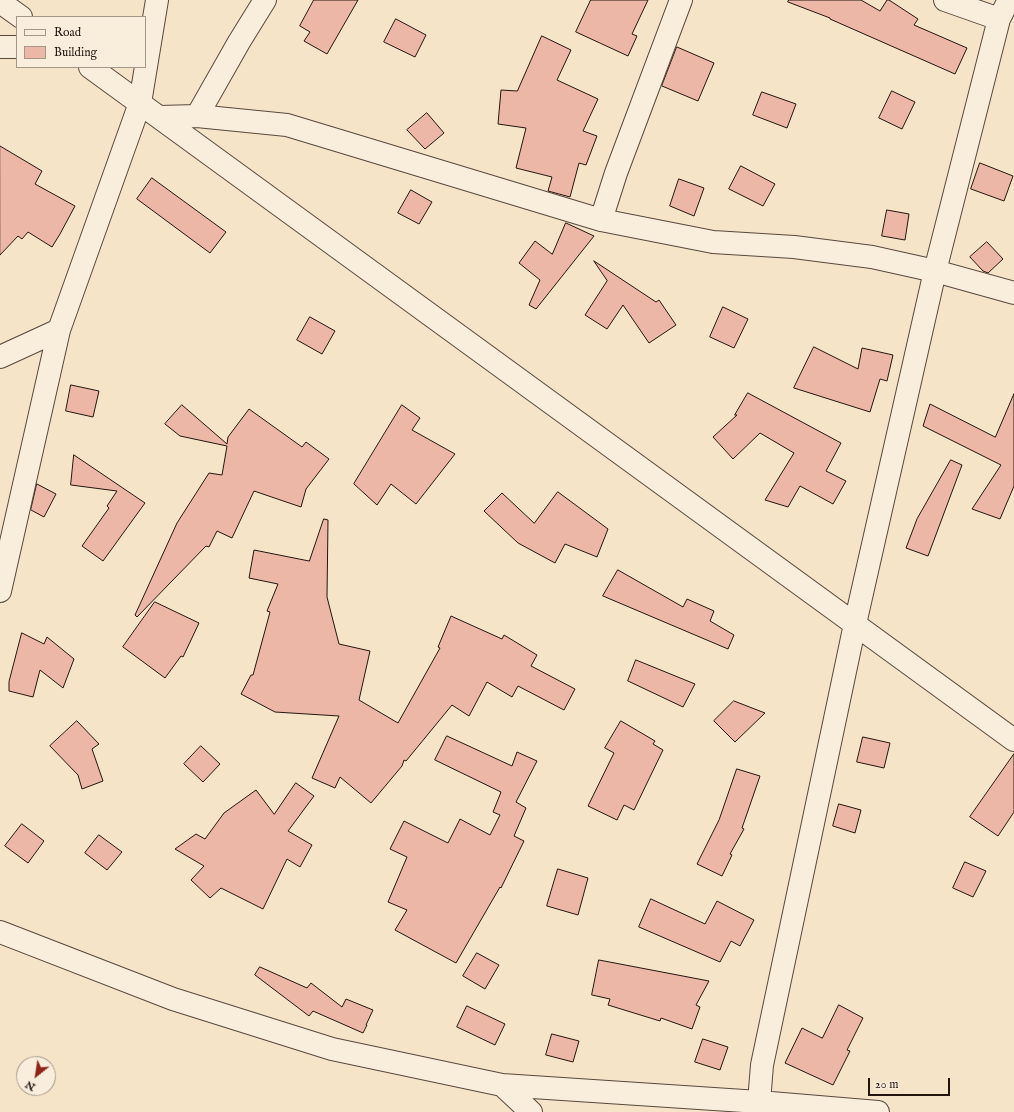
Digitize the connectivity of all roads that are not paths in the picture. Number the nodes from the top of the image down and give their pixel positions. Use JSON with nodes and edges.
{"nodes":[{"id":1,"x":157,"y":0,"type":"edge"},
{"id":2,"x":265,"y":0,"type":"edge"},
{"id":3,"x":680,"y":0,"type":"edge"},
{"id":4,"x":945,"y":0,"type":"edge"},
{"id":5,"x":1010,"y":0,"type":"edge"},
{"id":6,"x":0,"y":2,"type":"edge"},
{"id":7,"x":20,"y":16,"type":"edge"},
{"id":8,"x":999,"y":19,"type":"junction"},
{"id":9,"x":16,"y":47,"type":"edge"},
{"id":10,"x":0,"y":48,"type":"edge"},
{"id":11,"x":146,"y":67,"type":"edge"},
{"id":12,"x":91,"y":68,"type":"edge"},
{"id":13,"x":146,"y":68,"type":"edge"},
{"id":14,"x":140,"y":103,"type":"junction"},
{"id":15,"x":197,"y":116,"type":"junction"},
{"id":16,"x":159,"y":117,"type":"junction"},
{"id":17,"x":601,"y":220,"type":"junction"},
{"id":18,"x":935,"y":271,"type":"junction"},
{"id":19,"x":1014,"y":294,"type":"edge"},
{"id":20,"x":59,"y":330,"type":"junction"},
{"id":21,"x":0,"y":357,"type":"edge"},
{"id":22,"x":0,"y":591,"type":"edge"},
{"id":23,"x":855,"y":624,"type":"junction"},
{"id":24,"x":1014,"y":740,"type":"edge"},
{"id":25,"x":0,"y":932,"type":"edge"},
{"id":26,"x":502,"y":1084,"type":"junction"},
{"id":27,"x":761,"y":1107,"type":"edge"},
{"id":28,"x":531,"y":1112,"type":"edge"},
{"id":29,"x":878,"y":1112,"type":"edge"}],
"edges":[{"from":1,"to":11,"type":"street"},
{"from":2,"to":15,"type":"street"},
{"from":3,"to":17,"type":"street"},
{"from":4,"to":8,"type":"street"},
{"from":5,"to":8,"type":"street"},
{"from":6,"to":7,"type":"street"},
{"from":8,"to":18,"type":"street"},
{"from":9,"to":10,"type":"street"},
{"from":12,"to":14,"type":"street"},
{"from":13,"to":14,"type":"street"},
{"from":14,"to":16,"type":"street"},
{"from":14,"to":20,"type":"street"},
{"from":15,"to":16,"type":"street"},
{"from":15,"to":17,"type":"street"},
{"from":16,"to":23,"type":"street"},
{"from":17,"to":18,"type":"street"},
{"from":18,"to":19,"type":"street"},
{"from":18,"to":23,"type":"street"},
{"from":20,"to":21,"type":"street"},
{"from":20,"to":22,"type":"street"},
{"from":23,"to":24,"type":"street"},
{"from":23,"to":27,"type":"street"},
{"from":25,"to":26,"type":"street"},
{"from":26,"to":27,"type":"street"},
{"from":26,"to":28,"type":"street"},
{"from":27,"to":29,"type":"street"}]}
